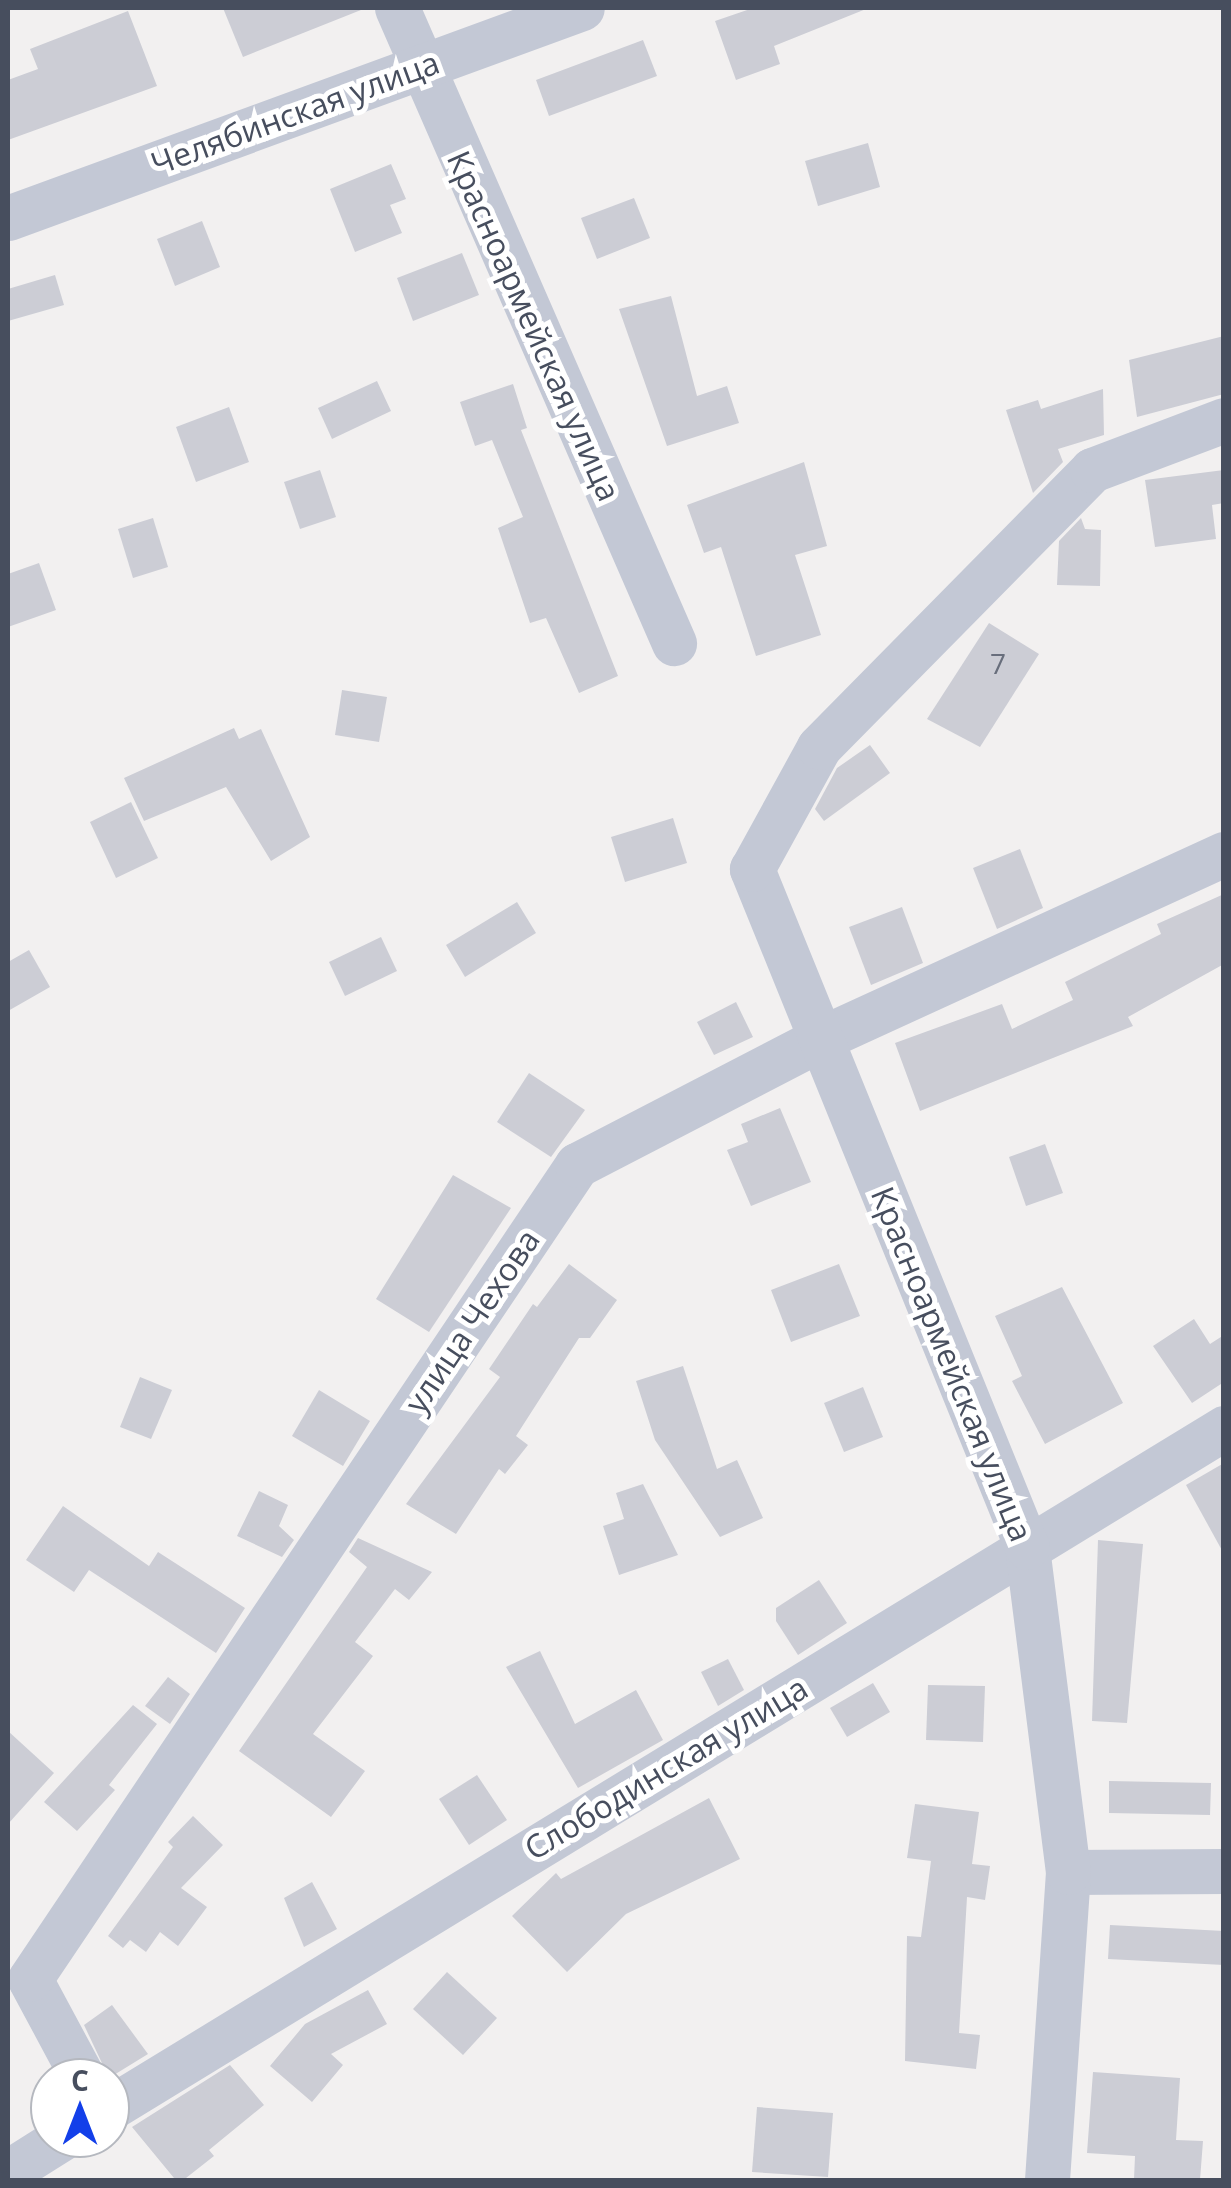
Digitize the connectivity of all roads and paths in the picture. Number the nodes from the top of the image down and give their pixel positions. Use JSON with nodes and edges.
{"nodes":[{"id":1,"x":397,"y":8,"type":"edge"},
{"id":2,"x":582,"y":8,"type":"edge"},
{"id":3,"x":420,"y":68,"type":"junction"},
{"id":4,"x":8,"y":218,"type":"edge"},
{"id":5,"x":1224,"y":420,"type":"edge"},
{"id":6,"x":674,"y":643,"type":"dead end"},
{"id":7,"x":1224,"y":854,"type":"edge"},
{"id":8,"x":822,"y":1038,"type":"junction"},
{"id":9,"x":1224,"y":1428,"type":"edge"},
{"id":10,"x":1027,"y":1547,"type":"junction"},
{"id":11,"x":1224,"y":1871,"type":"edge"},
{"id":12,"x":1068,"y":1872,"type":"junction"},
{"id":13,"x":72,"y":2058,"type":"edge"},
{"id":14,"x":130,"y":2096,"type":"edge"},
{"id":15,"x":30,"y":2158,"type":"edge"},
{"id":16,"x":8,"y":2172,"type":"edge"},
{"id":17,"x":1047,"y":2180,"type":"edge"}],
"edges":[{"from":1,"to":3,"type":"street","name":"Красноармейская улица"},
{"from":2,"to":3,"type":"street","name":"Челябинская улица"},
{"from":3,"to":4,"type":"street","name":"Челябинская улица"},
{"from":3,"to":6,"type":"street","name":"Красноармейская улица"},
{"from":5,"to":8,"type":"street","name":"Красноармейская улица"},
{"from":7,"to":8,"type":"street","name":"улица Чехова"},
{"from":8,"to":10,"type":"street","name":"Красноармейская улица"},
{"from":8,"to":13,"type":"street","name":"улица Чехова"},
{"from":9,"to":10,"type":"street","name":"Слободинская улица"},
{"from":10,"to":12,"type":"street","name":"Красноармейская улица"},
{"from":10,"to":14,"type":"street","name":"Слободинская улица"},
{"from":11,"to":12,"type":"street"},
{"from":12,"to":17,"type":"street","name":"Красноармейская улица"},
{"from":15,"to":16,"type":"street"}]}
